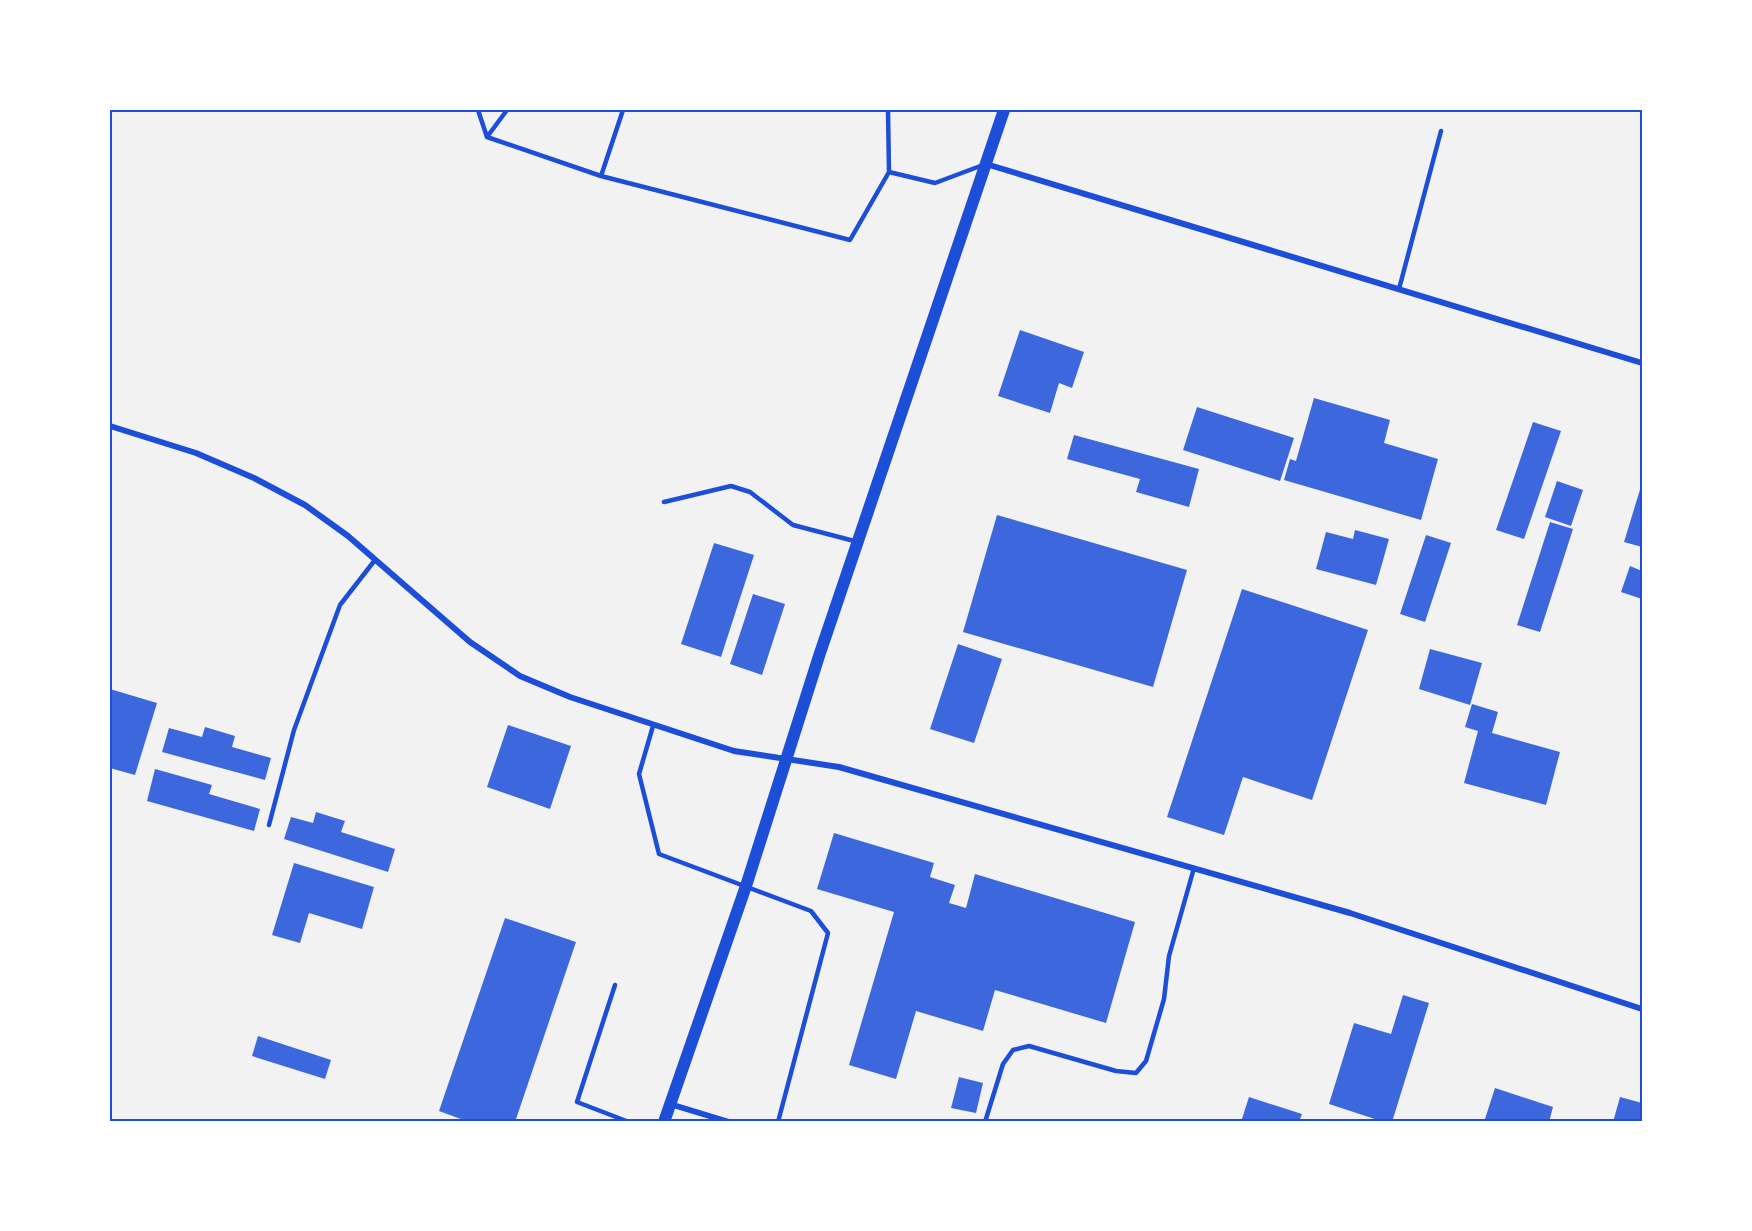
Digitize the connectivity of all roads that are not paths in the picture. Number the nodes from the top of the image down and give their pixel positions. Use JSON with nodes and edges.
{"nodes":[{"id":1,"x":478,"y":110,"type":"edge"},
{"id":2,"x":507,"y":110,"type":"edge"},
{"id":3,"x":623,"y":110,"type":"edge"},
{"id":4,"x":888,"y":110,"type":"edge"},
{"id":5,"x":1004,"y":110,"type":"edge"},
{"id":6,"x":1441,"y":131,"type":"dead end"},
{"id":7,"x":487,"y":137,"type":"junction"},
{"id":8,"x":986,"y":164,"type":"junction"},
{"id":9,"x":889,"y":172,"type":"junction"},
{"id":10,"x":601,"y":176,"type":"junction"},
{"id":11,"x":1400,"y":289,"type":"junction"},
{"id":12,"x":1642,"y":363,"type":"edge"},
{"id":13,"x":110,"y":426,"type":"edge"},
{"id":14,"x":664,"y":502,"type":"dead end"},
{"id":15,"x":858,"y":542,"type":"junction"},
{"id":16,"x":375,"y":560,"type":"junction"},
{"id":17,"x":653,"y":726,"type":"junction"},
{"id":18,"x":787,"y":759,"type":"junction"},
{"id":19,"x":270,"y":825,"type":"dead end"},
{"id":20,"x":1194,"y":868,"type":"junction"},
{"id":21,"x":746,"y":886,"type":"junction"},
{"id":22,"x":615,"y":985,"type":"dead end"},
{"id":23,"x":1642,"y":1009,"type":"edge"},
{"id":24,"x":670,"y":1104,"type":"junction"},
{"id":25,"x":629,"y":1122,"type":"edge"},
{"id":26,"x":664,"y":1122,"type":"edge"},
{"id":27,"x":729,"y":1122,"type":"edge"},
{"id":28,"x":778,"y":1122,"type":"edge"},
{"id":29,"x":985,"y":1122,"type":"edge"}],
"edges":[{"from":1,"to":7,"type":"lane"},
{"from":2,"to":7,"type":"lane"},
{"from":3,"to":10,"type":"lane"},
{"from":4,"to":9,"type":"lane"},
{"from":5,"to":8,"type":"main road"},
{"from":6,"to":11,"type":"lane"},
{"from":7,"to":10,"type":"lane"},
{"from":8,"to":9,"type":"lane"},
{"from":8,"to":11,"type":"street"},
{"from":8,"to":15,"type":"main road"},
{"from":9,"to":10,"type":"lane"},
{"from":11,"to":12,"type":"street"},
{"from":13,"to":16,"type":"street"},
{"from":14,"to":15,"type":"lane"},
{"from":15,"to":18,"type":"main road"},
{"from":16,"to":17,"type":"street"},
{"from":16,"to":19,"type":"lane"},
{"from":17,"to":18,"type":"street"},
{"from":17,"to":21,"type":"lane"},
{"from":18,"to":20,"type":"street"},
{"from":18,"to":21,"type":"main road"},
{"from":20,"to":23,"type":"street"},
{"from":20,"to":29,"type":"lane"},
{"from":21,"to":24,"type":"main road"},
{"from":21,"to":28,"type":"lane"},
{"from":22,"to":25,"type":"lane"},
{"from":24,"to":26,"type":"main road"},
{"from":24,"to":27,"type":"street"}]}
